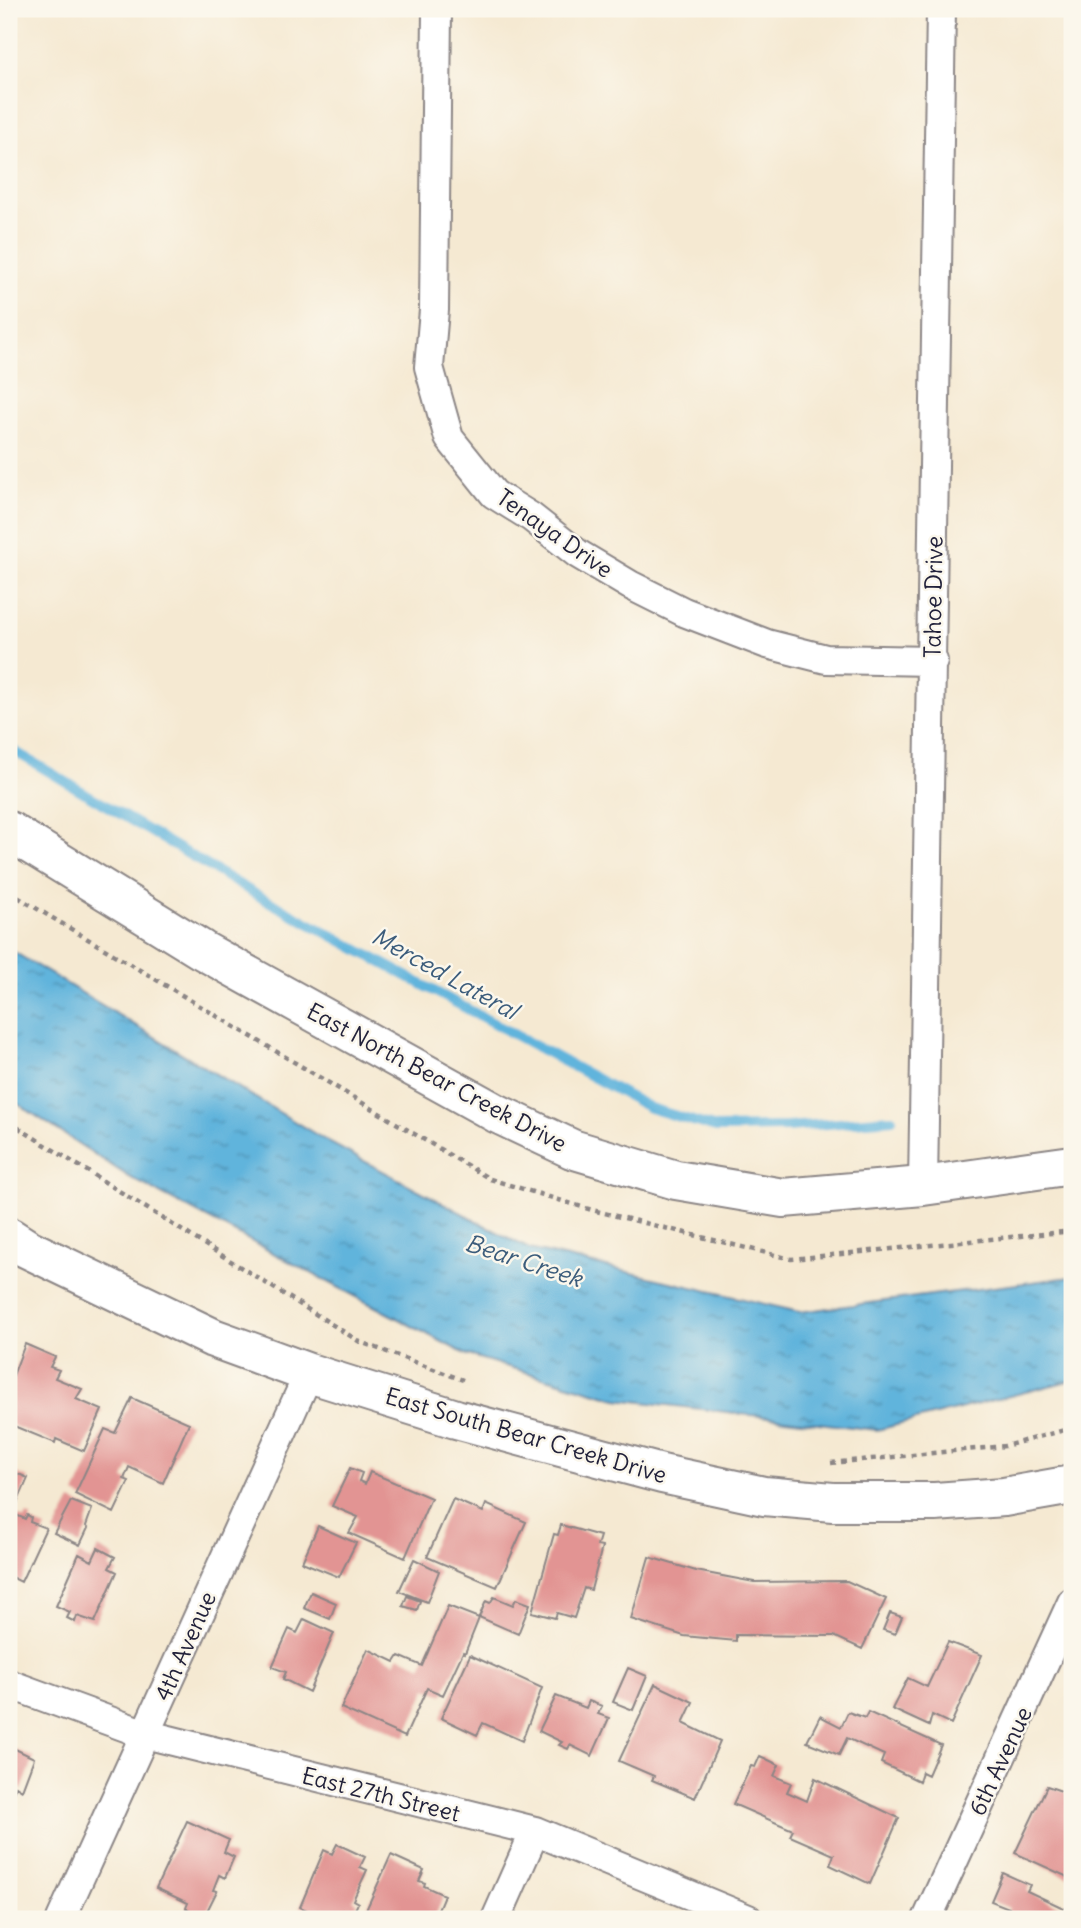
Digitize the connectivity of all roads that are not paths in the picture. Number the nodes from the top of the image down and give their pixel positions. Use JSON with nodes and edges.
{"nodes":[{"id":1,"x":437,"y":9,"type":"edge"},
{"id":2,"x":941,"y":9,"type":"edge"},
{"id":3,"x":933,"y":661,"type":"junction"},
{"id":4,"x":9,"y":831,"type":"edge"},
{"id":5,"x":1072,"y":1166,"type":"edge"},
{"id":6,"x":923,"y":1186,"type":"junction"},
{"id":7,"x":9,"y":1237,"type":"edge"},
{"id":8,"x":309,"y":1373,"type":"junction"},
{"id":9,"x":1072,"y":1485,"type":"edge"},
{"id":10,"x":1072,"y":1602,"type":"edge"},
{"id":11,"x":9,"y":1684,"type":"edge"},
{"id":12,"x":145,"y":1734,"type":"junction"},
{"id":13,"x":535,"y":1831,"type":"junction"},
{"id":14,"x":61,"y":1919,"type":"edge"},
{"id":15,"x":496,"y":1919,"type":"edge"},
{"id":16,"x":748,"y":1919,"type":"edge"},
{"id":17,"x":927,"y":1919,"type":"edge"}],
"edges":[{"from":1,"to":3,"type":"street","name":"Tenaya Drive"},
{"from":2,"to":3,"type":"street","name":"Tahoe Drive"},
{"from":3,"to":6,"type":"street","name":"Tahoe Drive"},
{"from":4,"to":6,"type":"street","name":"East North Bear Creek Drive"},
{"from":5,"to":6,"type":"street","name":"East North Bear Creek Drive"},
{"from":7,"to":8,"type":"street","name":"East South Bear Creek Drive"},
{"from":8,"to":9,"type":"street","name":"East South Bear Creek Drive"},
{"from":8,"to":12,"type":"street","name":"4th Avenue"},
{"from":10,"to":17,"type":"street","name":"6th Avenue"},
{"from":11,"to":12,"type":"street","name":"East 27th Street"},
{"from":12,"to":13,"type":"street","name":"East 27th Street"},
{"from":12,"to":14,"type":"street","name":"4th Avenue"},
{"from":13,"to":15,"type":"street"},
{"from":13,"to":16,"type":"street","name":"East 27th Street"}]}
